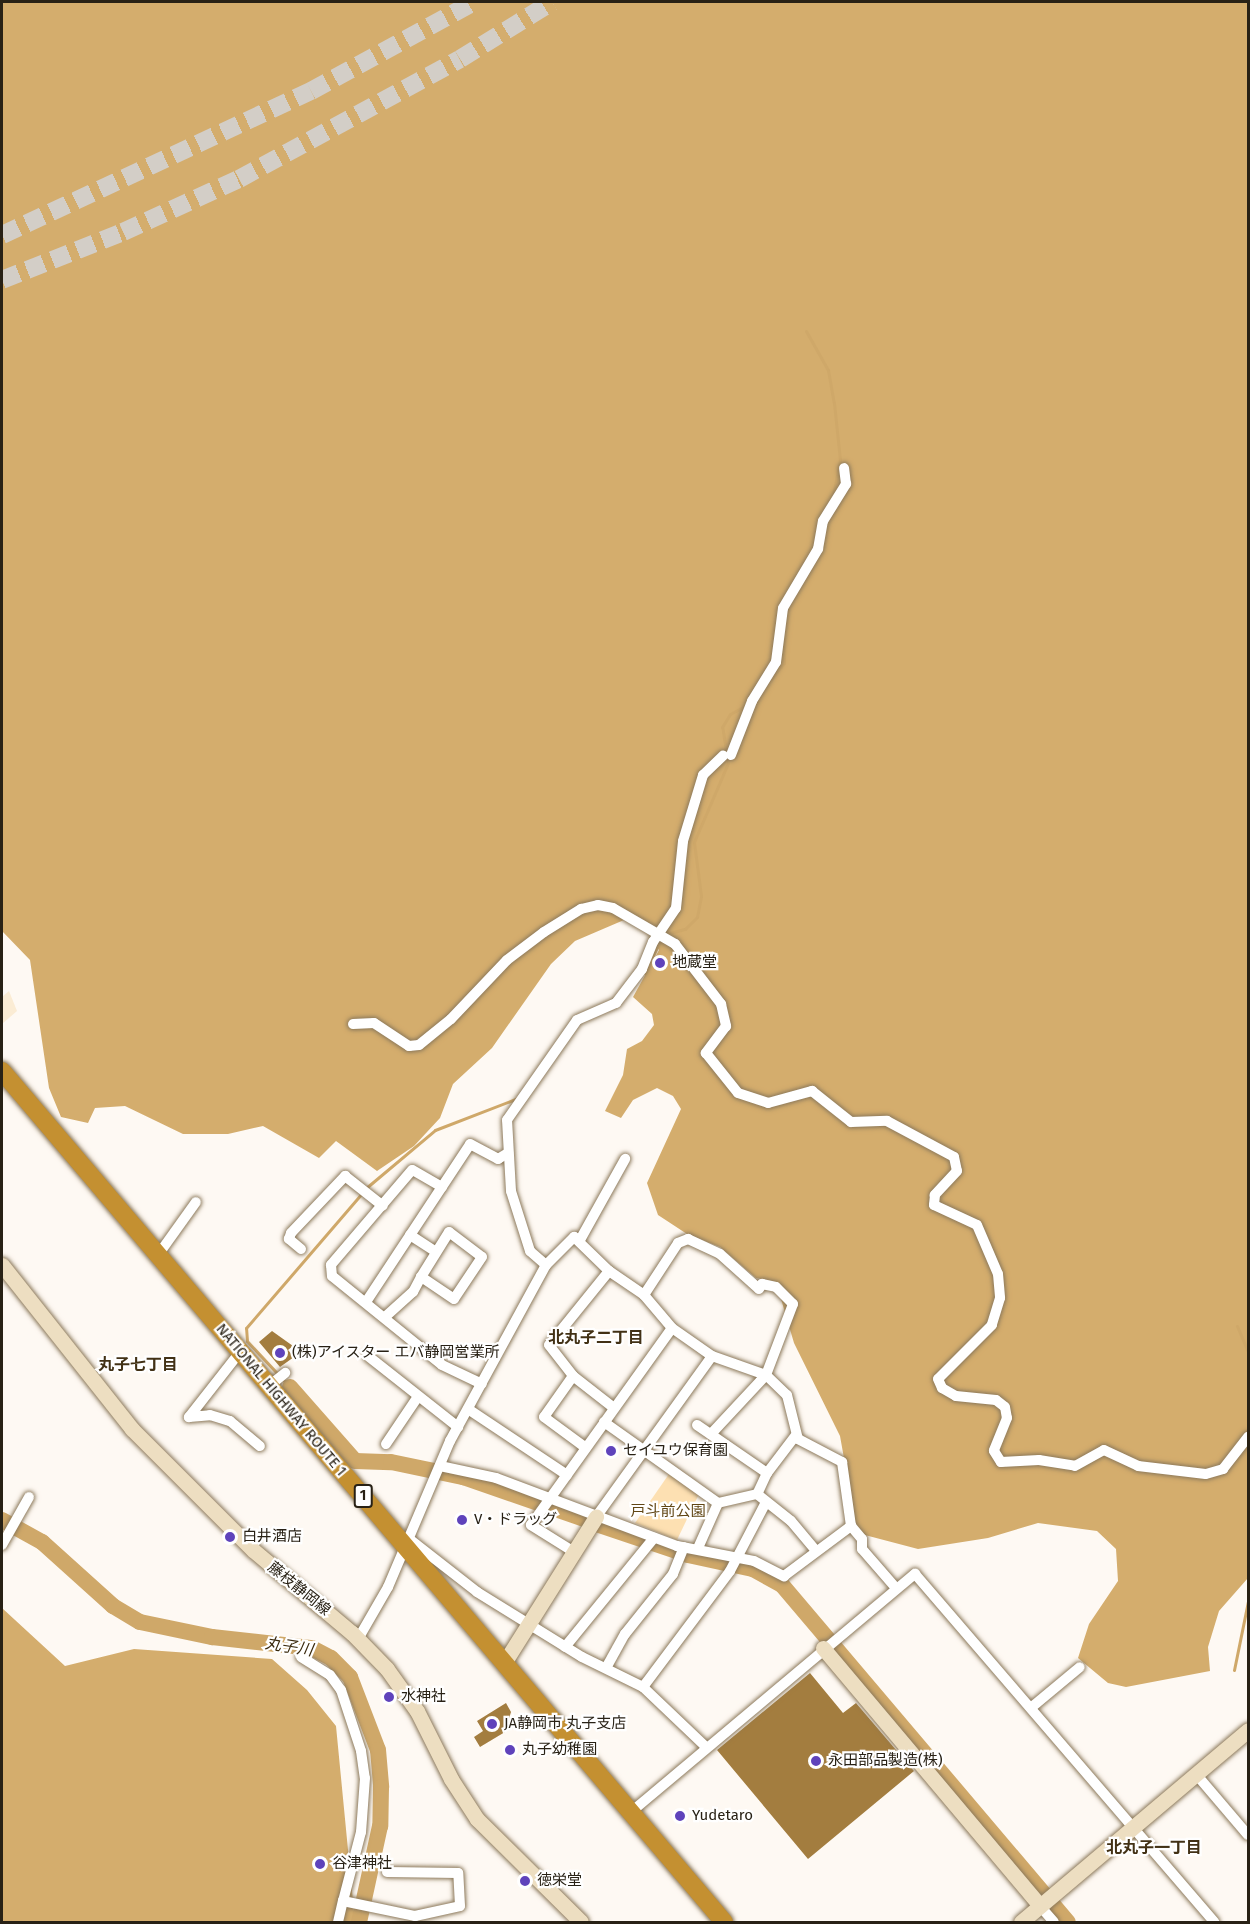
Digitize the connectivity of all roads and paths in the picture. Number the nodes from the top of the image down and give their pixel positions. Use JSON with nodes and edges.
{"nodes":[{"id":1,"x":844,"y":468,"type":"dead end"},
{"id":2,"x":658,"y":934,"type":"junction"},
{"id":3,"x":353,"y":1024,"type":"dead end"},
{"id":4,"x":2,"y":1071,"type":"edge"},
{"id":5,"x":508,"y":1154,"type":"junction"},
{"id":6,"x":625,"y":1159,"type":"dead end"},
{"id":7,"x":442,"y":1187,"type":"junction"},
{"id":8,"x":196,"y":1202,"type":"dead end"},
{"id":9,"x":383,"y":1206,"type":"junction"},
{"id":10,"x":410,"y":1235,"type":"junction"},
{"id":11,"x":580,"y":1240,"type":"junction"},
{"id":12,"x":301,"y":1249,"type":"dead end"},
{"id":13,"x":436,"y":1252,"type":"junction"},
{"id":14,"x":158,"y":1255,"type":"junction"},
{"id":15,"x":2,"y":1265,"type":"edge"},
{"id":16,"x":546,"y":1265,"type":"junction"},
{"id":17,"x":609,"y":1271,"type":"junction"},
{"id":18,"x":421,"y":1276,"type":"junction"},
{"id":19,"x":644,"y":1295,"type":"junction"},
{"id":20,"x":366,"y":1302,"type":"junction"},
{"id":21,"x":385,"y":1317,"type":"junction"},
{"id":22,"x":672,"y":1328,"type":"junction"},
{"id":23,"x":240,"y":1352,"type":"junction"},
{"id":24,"x":368,"y":1356,"type":"dead end"},
{"id":25,"x":712,"y":1356,"type":"junction"},
{"id":26,"x":765,"y":1375,"type":"junction"},
{"id":27,"x":573,"y":1376,"type":"junction"},
{"id":28,"x":482,"y":1384,"type":"junction"},
{"id":29,"x":417,"y":1398,"type":"junction"},
{"id":30,"x":614,"y":1408,"type":"junction"},
{"id":31,"x":468,"y":1409,"type":"junction"},
{"id":32,"x":604,"y":1422,"type":"junction"},
{"id":33,"x":697,"y":1425,"type":"dead end"},
{"id":34,"x":458,"y":1427,"type":"junction"},
{"id":35,"x":711,"y":1434,"type":"junction"},
{"id":36,"x":796,"y":1435,"type":"junction"},
{"id":37,"x":1248,"y":1437,"type":"edge"},
{"id":38,"x":386,"y":1444,"type":"dead end"},
{"id":39,"x":260,"y":1446,"type":"dead end"},
{"id":40,"x":586,"y":1448,"type":"junction"},
{"id":41,"x":643,"y":1451,"type":"junction"},
{"id":42,"x":438,"y":1470,"type":"junction"},
{"id":43,"x":766,"y":1473,"type":"junction"},
{"id":44,"x":567,"y":1475,"type":"junction"},
{"id":45,"x":757,"y":1494,"type":"junction"},
{"id":46,"x":29,"y":1497,"type":"dead end"},
{"id":47,"x":547,"y":1503,"type":"junction"},
{"id":48,"x":718,"y":1503,"type":"junction"},
{"id":49,"x":765,"y":1504,"type":"junction"},
{"id":50,"x":596,"y":1517,"type":"junction"},
{"id":51,"x":851,"y":1526,"type":"junction"},
{"id":52,"x":654,"y":1538,"type":"junction"},
{"id":53,"x":4,"y":1542,"type":"edge"},
{"id":54,"x":406,"y":1542,"type":"junction"},
{"id":55,"x":698,"y":1548,"type":"junction"},
{"id":56,"x":816,"y":1551,"type":"junction"},
{"id":57,"x":574,"y":1552,"type":"junction"},
{"id":58,"x":682,"y":1553,"type":"junction"},
{"id":59,"x":734,"y":1562,"type":"junction"},
{"id":60,"x":895,"y":1587,"type":"junction"},
{"id":61,"x":528,"y":1624,"type":"junction"},
{"id":62,"x":358,"y":1639,"type":"junction"},
{"id":63,"x":829,"y":1644,"type":"junction"},
{"id":64,"x":565,"y":1647,"type":"junction"},
{"id":65,"x":301,"y":1657,"type":"dead end"},
{"id":66,"x":504,"y":1663,"type":"junction"},
{"id":67,"x":1080,"y":1667,"type":"dead end"},
{"id":68,"x":606,"y":1668,"type":"junction"},
{"id":69,"x":643,"y":1687,"type":"junction"},
{"id":70,"x":1032,"y":1707,"type":"junction"},
{"id":71,"x":1248,"y":1730,"type":"edge"},
{"id":72,"x":706,"y":1747,"type":"junction"},
{"id":73,"x":1196,"y":1774,"type":"junction"},
{"id":74,"x":631,"y":1812,"type":"junction"},
{"id":75,"x":1134,"y":1827,"type":"junction"},
{"id":76,"x":1248,"y":1835,"type":"edge"},
{"id":77,"x":387,"y":1872,"type":"dead end"},
{"id":78,"x":345,"y":1902,"type":"junction"},
{"id":79,"x":1046,"y":1902,"type":"junction"},
{"id":80,"x":338,"y":1923,"type":"edge"},
{"id":81,"x":580,"y":1923,"type":"edge"},
{"id":82,"x":724,"y":1923,"type":"edge"},
{"id":83,"x":1021,"y":1923,"type":"edge"},
{"id":84,"x":1054,"y":1923,"type":"edge"},
{"id":85,"x":1214,"y":1923,"type":"edge"}],
"edges":[{"from":1,"to":2,"type":"street"},
{"from":2,"to":3,"type":"street"},
{"from":2,"to":5,"type":"street"},
{"from":2,"to":37,"type":"street"},
{"from":4,"to":14,"type":"highway","name":"NATIONAL HIGHWAY ROUTE 1","number":"1"},
{"from":5,"to":7,"type":"street"},
{"from":5,"to":16,"type":"street"},
{"from":6,"to":11,"type":"street"},
{"from":7,"to":9,"type":"street"},
{"from":7,"to":10,"type":"street"},
{"from":8,"to":14,"type":"street"},
{"from":9,"to":12,"type":"street"},
{"from":9,"to":20,"type":"street"},
{"from":10,"to":13,"type":"street"},
{"from":10,"to":20,"type":"street"},
{"from":11,"to":16,"type":"street"},
{"from":11,"to":17,"type":"street"},
{"from":13,"to":18,"type":"street"},
{"from":13,"to":18,"type":"street"},
{"from":14,"to":23,"type":"highway","name":"NATIONAL HIGHWAY ROUTE 1","number":"1"},
{"from":15,"to":62,"type":"main road","name":"藤枝静岡線"},
{"from":16,"to":28,"type":"street"},
{"from":17,"to":19,"type":"street"},
{"from":17,"to":27,"type":"street"},
{"from":18,"to":21,"type":"street"},
{"from":19,"to":22,"type":"street"},
{"from":19,"to":26,"type":"street"},
{"from":20,"to":21,"type":"street"},
{"from":21,"to":28,"type":"street"},
{"from":22,"to":25,"type":"street"},
{"from":22,"to":30,"type":"street"},
{"from":23,"to":39,"type":"street"},
{"from":23,"to":54,"type":"highway","name":"NATIONAL HIGHWAY ROUTE 1","number":"1"},
{"from":24,"to":29,"type":"street"},
{"from":25,"to":26,"type":"street"},
{"from":25,"to":41,"type":"street"},
{"from":26,"to":35,"type":"street"},
{"from":26,"to":36,"type":"street"},
{"from":27,"to":30,"type":"street"},
{"from":27,"to":40,"type":"street"},
{"from":28,"to":31,"type":"street"},
{"from":29,"to":34,"type":"street"},
{"from":29,"to":38,"type":"street"},
{"from":30,"to":32,"type":"street"},
{"from":31,"to":34,"type":"street"},
{"from":31,"to":44,"type":"street"},
{"from":32,"to":40,"type":"street"},
{"from":32,"to":41,"type":"street"},
{"from":33,"to":35,"type":"street"},
{"from":34,"to":42,"type":"street"},
{"from":35,"to":43,"type":"street"},
{"from":36,"to":43,"type":"street"},
{"from":36,"to":51,"type":"street"},
{"from":40,"to":44,"type":"street"},
{"from":41,"to":48,"type":"street"},
{"from":41,"to":50,"type":"street"},
{"from":42,"to":47,"type":"street"},
{"from":42,"to":54,"type":"street"},
{"from":43,"to":45,"type":"street"},
{"from":44,"to":47,"type":"street"},
{"from":45,"to":48,"type":"street"},
{"from":45,"to":49,"type":"street"},
{"from":46,"to":53,"type":"street"},
{"from":47,"to":50,"type":"street"},
{"from":47,"to":57,"type":"street"},
{"from":48,"to":55,"type":"street"},
{"from":49,"to":56,"type":"street"},
{"from":49,"to":59,"type":"street"},
{"from":50,"to":52,"type":"street"},
{"from":50,"to":57,"type":"main road"},
{"from":51,"to":56,"type":"street"},
{"from":51,"to":60,"type":"street"},
{"from":52,"to":58,"type":"street"},
{"from":52,"to":64,"type":"street"},
{"from":54,"to":61,"type":"street"},
{"from":54,"to":62,"type":"street"},
{"from":54,"to":66,"type":"highway","name":"NATIONAL HIGHWAY ROUTE 1","number":"1"},
{"from":55,"to":58,"type":"street"},
{"from":55,"to":59,"type":"street"},
{"from":56,"to":59,"type":"street"},
{"from":57,"to":61,"type":"main road"},
{"from":58,"to":68,"type":"street"},
{"from":59,"to":69,"type":"street"},
{"from":60,"to":63,"type":"street"},
{"from":60,"to":70,"type":"street"},
{"from":61,"to":64,"type":"street"},
{"from":61,"to":66,"type":"main road"},
{"from":62,"to":81,"type":"main road","name":"藤枝静岡線"},
{"from":63,"to":72,"type":"street"},
{"from":63,"to":79,"type":"main road"},
{"from":64,"to":68,"type":"street"},
{"from":65,"to":78,"type":"street"},
{"from":66,"to":74,"type":"highway","name":"NATIONAL HIGHWAY ROUTE 1","number":"1"},
{"from":67,"to":70,"type":"street"},
{"from":68,"to":69,"type":"street"},
{"from":69,"to":72,"type":"street"},
{"from":70,"to":75,"type":"street"},
{"from":71,"to":73,"type":"main road"},
{"from":72,"to":74,"type":"street"},
{"from":73,"to":75,"type":"main road"},
{"from":73,"to":76,"type":"street"},
{"from":74,"to":82,"type":"highway","name":"NATIONAL HIGHWAY ROUTE 1","number":"1"},
{"from":75,"to":79,"type":"main road"},
{"from":75,"to":85,"type":"street"},
{"from":77,"to":78,"type":"street"},
{"from":78,"to":80,"type":"street"},
{"from":79,"to":83,"type":"main road"},
{"from":79,"to":84,"type":"street"}]}
